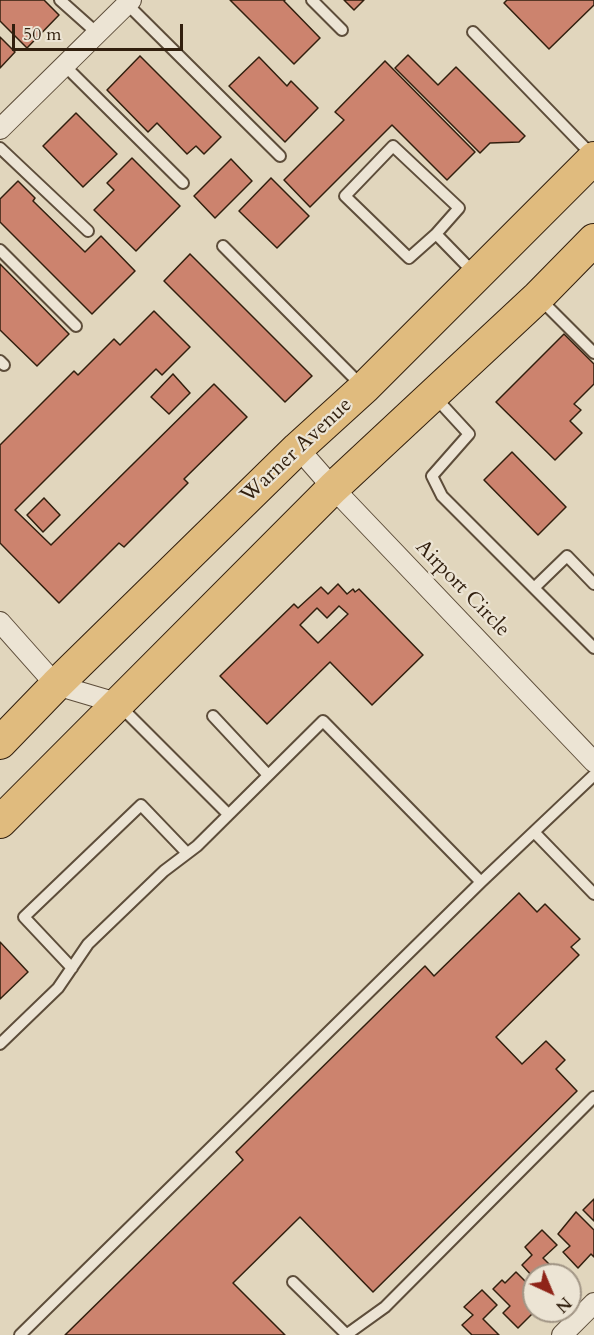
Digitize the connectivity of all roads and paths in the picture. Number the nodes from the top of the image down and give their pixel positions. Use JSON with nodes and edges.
{"nodes":[{"id":1,"x":60,"y":0,"type":"edge"},
{"id":2,"x":312,"y":0,"type":"edge"},
{"id":3,"x":129,"y":2,"type":"edge"},
{"id":4,"x":342,"y":30,"type":"dead end"},
{"id":5,"x":473,"y":32,"type":"dead end"},
{"id":6,"x":97,"y":33,"type":"junction"},
{"id":7,"x":64,"y":65,"type":"junction"},
{"id":8,"x":2,"y":122,"type":"edge"},
{"id":9,"x":0,"y":148,"type":"edge"},
{"id":10,"x":280,"y":156,"type":"dead end"},
{"id":11,"x":594,"y":157,"type":"edge"},
{"id":12,"x":183,"y":183,"type":"dead end"},
{"id":13,"x":88,"y":231,"type":"dead end"},
{"id":14,"x":436,"y":234,"type":"junction"},
{"id":15,"x":594,"y":240,"type":"edge"},
{"id":16,"x":223,"y":246,"type":"dead end"},
{"id":17,"x":0,"y":250,"type":"edge"},
{"id":18,"x":477,"y":275,"type":"junction"},
{"id":19,"x":538,"y":297,"type":"junction"},
{"id":20,"x":76,"y":326,"type":"dead end"},
{"id":21,"x":594,"y":353,"type":"edge"},
{"id":22,"x":364,"y":388,"type":"junction"},
{"id":23,"x":432,"y":394,"type":"junction"},
{"id":24,"x":298,"y":448,"type":"junction"},
{"id":25,"x":333,"y":488,"type":"junction"},
{"id":26,"x":594,"y":584,"type":"edge"},
{"id":27,"x":534,"y":588,"type":"junction"},
{"id":28,"x":0,"y":622,"type":"edge"},
{"id":29,"x":594,"y":648,"type":"edge"},
{"id":30,"x":56,"y":685,"type":"junction"},
{"id":31,"x":117,"y":703,"type":"junction"},
{"id":32,"x":213,"y":716,"type":"dead end"},
{"id":33,"x":0,"y":743,"type":"edge"},
{"id":34,"x":594,"y":762,"type":"edge"},
{"id":35,"x":268,"y":775,"type":"junction"},
{"id":36,"x":594,"y":775,"type":"edge"},
{"id":37,"x":228,"y":814,"type":"junction"},
{"id":38,"x":0,"y":822,"type":"edge"},
{"id":39,"x":534,"y":832,"type":"junction"},
{"id":40,"x":187,"y":853,"type":"junction"},
{"id":41,"x":481,"y":882,"type":"junction"},
{"id":42,"x":594,"y":894,"type":"edge"},
{"id":43,"x":72,"y":968,"type":"junction"},
{"id":44,"x":0,"y":1044,"type":"edge"},
{"id":45,"x":594,"y":1097,"type":"edge"},
{"id":46,"x":293,"y":1282,"type":"dead end"},
{"id":47,"x":594,"y":1303,"type":"edge"},
{"id":48,"x":20,"y":1335,"type":"edge"},
{"id":49,"x":346,"y":1335,"type":"edge"},
{"id":50,"x":562,"y":1335,"type":"edge"}],
"edges":[{"from":1,"to":6,"type":"lane"},
{"from":2,"to":4,"type":"lane"},
{"from":3,"to":6,"type":"street"},
{"from":3,"to":10,"type":"lane"},
{"from":5,"to":11,"type":"lane"},
{"from":6,"to":7,"type":"street"},
{"from":7,"to":8,"type":"street"},
{"from":7,"to":12,"type":"lane"},
{"from":9,"to":13,"type":"lane"},
{"from":11,"to":18,"type":"main road","name":"Warner Avenue"},
{"from":14,"to":14,"type":"lane"},
{"from":14,"to":18,"type":"lane"},
{"from":15,"to":19,"type":"main road"},
{"from":16,"to":22,"type":"lane"},
{"from":17,"to":20,"type":"lane"},
{"from":18,"to":22,"type":"main road","name":"Warner Avenue"},
{"from":19,"to":21,"type":"lane"},
{"from":19,"to":23,"type":"main road"},
{"from":22,"to":24,"type":"main road","name":"Warner Avenue"},
{"from":23,"to":25,"type":"main road"},
{"from":23,"to":27,"type":"lane"},
{"from":24,"to":25,"type":"street","name":"Airport Circle"},
{"from":24,"to":30,"type":"main road","name":"Warner Avenue"},
{"from":25,"to":31,"type":"main road"},
{"from":25,"to":34,"type":"street","name":"Airport Circle"},
{"from":26,"to":27,"type":"lane"},
{"from":27,"to":29,"type":"lane"},
{"from":28,"to":30,"type":"street"},
{"from":30,"to":31,"type":"street"},
{"from":30,"to":33,"type":"main road","name":"Warner Avenue"},
{"from":31,"to":37,"type":"lane"},
{"from":31,"to":38,"type":"main road"},
{"from":32,"to":35,"type":"lane"},
{"from":35,"to":37,"type":"lane"},
{"from":35,"to":41,"type":"lane"},
{"from":36,"to":39,"type":"lane"},
{"from":37,"to":40,"type":"lane"},
{"from":39,"to":41,"type":"lane"},
{"from":39,"to":42,"type":"lane"},
{"from":40,"to":43,"type":"lane"},
{"from":40,"to":43,"type":"lane"},
{"from":41,"to":48,"type":"lane"},
{"from":43,"to":44,"type":"lane"},
{"from":45,"to":49,"type":"lane"},
{"from":46,"to":49,"type":"lane"},
{"from":47,"to":50,"type":"street"}]}
